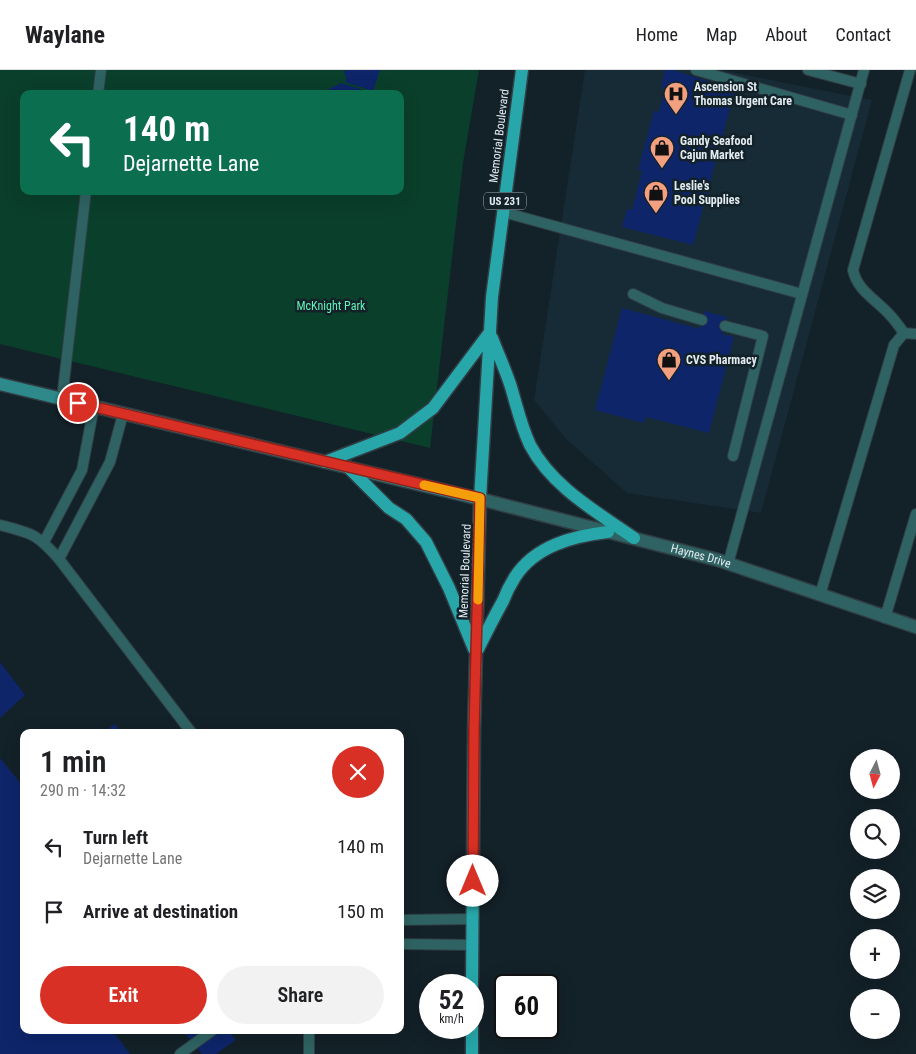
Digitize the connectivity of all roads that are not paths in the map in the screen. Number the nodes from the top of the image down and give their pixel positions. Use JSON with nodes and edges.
{"nodes":[{"id":1,"x":100,"y":70,"type":"edge"},
{"id":2,"x":522,"y":70,"type":"edge"},
{"id":3,"x":696,"y":70,"type":"edge"},
{"id":4,"x":808,"y":70,"type":"edge"},
{"id":5,"x":864,"y":70,"type":"edge"},
{"id":6,"x":910,"y":70,"type":"edge"},
{"id":7,"x":860,"y":84,"type":"junction"},
{"id":8,"x":911,"y":84,"type":"edge"},
{"id":9,"x":98,"y":90,"type":"edge"},
{"id":10,"x":852,"y":115,"type":"junction"},
{"id":11,"x":86,"y":195,"type":"edge"},
{"id":12,"x":503,"y":212,"type":"junction"},
{"id":13,"x":633,"y":294,"type":"dead end"},
{"id":14,"x":802,"y":294,"type":"junction"},
{"id":15,"x":702,"y":320,"type":"dead end"},
{"id":16,"x":725,"y":326,"type":"dead end"},
{"id":17,"x":490,"y":332,"type":"junction"},
{"id":18,"x":904,"y":333,"type":"junction"},
{"id":19,"x":916,"y":334,"type":"edge"},
{"id":20,"x":0,"y":384,"type":"edge"},
{"id":21,"x":62,"y":399,"type":"junction"},
{"id":22,"x":94,"y":406,"type":"junction"},
{"id":23,"x":123,"y":414,"type":"junction"},
{"id":24,"x":732,"y":456,"type":"dead end"},
{"id":25,"x":325,"y":462,"type":"junction"},
{"id":26,"x":348,"y":467,"type":"junction"},
{"id":27,"x":480,"y":498,"type":"junction"},
{"id":28,"x":916,"y":514,"type":"edge"},
{"id":29,"x":0,"y":525,"type":"edge"},
{"id":30,"x":608,"y":532,"type":"junction"},
{"id":31,"x":634,"y":538,"type":"junction"},
{"id":32,"x":44,"y":542,"type":"junction"},
{"id":33,"x":59,"y":559,"type":"junction"},
{"id":34,"x":728,"y":564,"type":"junction"},
{"id":35,"x":820,"y":595,"type":"junction"},
{"id":36,"x":885,"y":618,"type":"junction"},
{"id":37,"x":916,"y":627,"type":"edge"},
{"id":38,"x":476,"y":654,"type":"junction"},
{"id":39,"x":189,"y":729,"type":"edge"},
{"id":40,"x":472,"y":919,"type":"junction"},
{"id":41,"x":404,"y":920,"type":"edge"},
{"id":42,"x":404,"y":944,"type":"edge"},
{"id":43,"x":472,"y":945,"type":"junction"},
{"id":44,"x":472,"y":974,"type":"edge"},
{"id":45,"x":208,"y":1034,"type":"edge"},
{"id":46,"x":309,"y":1034,"type":"edge"},
{"id":47,"x":472,"y":1039,"type":"edge"},
{"id":48,"x":180,"y":1054,"type":"edge"},
{"id":49,"x":309,"y":1054,"type":"edge"},
{"id":50,"x":472,"y":1054,"type":"edge"}],
"edges":[{"from":1,"to":9,"type":"lane"},
{"from":2,"to":12,"type":"main road","name":"Memorial Boulevard","number":"US 231"},
{"from":3,"to":10,"type":"lane"},
{"from":4,"to":7,"type":"lane"},
{"from":5,"to":7,"type":"lane"},
{"from":6,"to":8,"type":"lane"},
{"from":7,"to":10,"type":"lane"},
{"from":8,"to":18,"type":"lane"},
{"from":10,"to":14,"type":"lane"},
{"from":11,"to":21,"type":"lane"},
{"from":12,"to":14,"type":"lane"},
{"from":12,"to":17,"type":"main road","name":"Memorial Boulevard","number":"US 231"},
{"from":13,"to":15,"type":"lane"},
{"from":14,"to":34,"type":"lane"},
{"from":16,"to":24,"type":"lane"},
{"from":17,"to":25,"type":"main road"},
{"from":17,"to":27,"type":"main road","name":"Memorial Boulevard","number":"US 231"},
{"from":17,"to":31,"type":"main road"},
{"from":18,"to":19,"type":"lane"},
{"from":18,"to":35,"type":"lane"},
{"from":20,"to":21,"type":"main road"},
{"from":21,"to":22,"type":"main road"},
{"from":22,"to":23,"type":"main road"},
{"from":22,"to":32,"type":"lane"},
{"from":23,"to":25,"type":"main road"},
{"from":23,"to":33,"type":"lane"},
{"from":25,"to":26,"type":"main road"},
{"from":26,"to":27,"type":"main road"},
{"from":26,"to":38,"type":"main road"},
{"from":27,"to":30,"type":"street","name":"Haynes Drive"},
{"from":27,"to":38,"type":"main road","name":"Memorial Boulevard","number":"US 231"},
{"from":28,"to":36,"type":"lane"},
{"from":29,"to":32,"type":"lane"},
{"from":30,"to":31,"type":"street","name":"Haynes Drive"},
{"from":30,"to":38,"type":"main road"},
{"from":31,"to":34,"type":"street","name":"Haynes Drive"},
{"from":32,"to":33,"type":"lane"},
{"from":33,"to":39,"type":"lane"},
{"from":34,"to":35,"type":"street","name":"Haynes Drive"},
{"from":35,"to":36,"type":"street","name":"Haynes Drive"},
{"from":36,"to":37,"type":"street","name":"Haynes Drive"},
{"from":38,"to":40,"type":"main road","name":"Memorial Boulevard","number":"US 231"},
{"from":40,"to":41,"type":"lane"},
{"from":40,"to":43,"type":"main road","name":"Memorial Boulevard","number":"US 231"},
{"from":42,"to":43,"type":"lane"},
{"from":43,"to":44,"type":"main road","name":"Memorial Boulevard","number":"US 231"},
{"from":45,"to":48,"type":"lane"},
{"from":46,"to":49,"type":"lane"},
{"from":47,"to":50,"type":"main road"}]}
